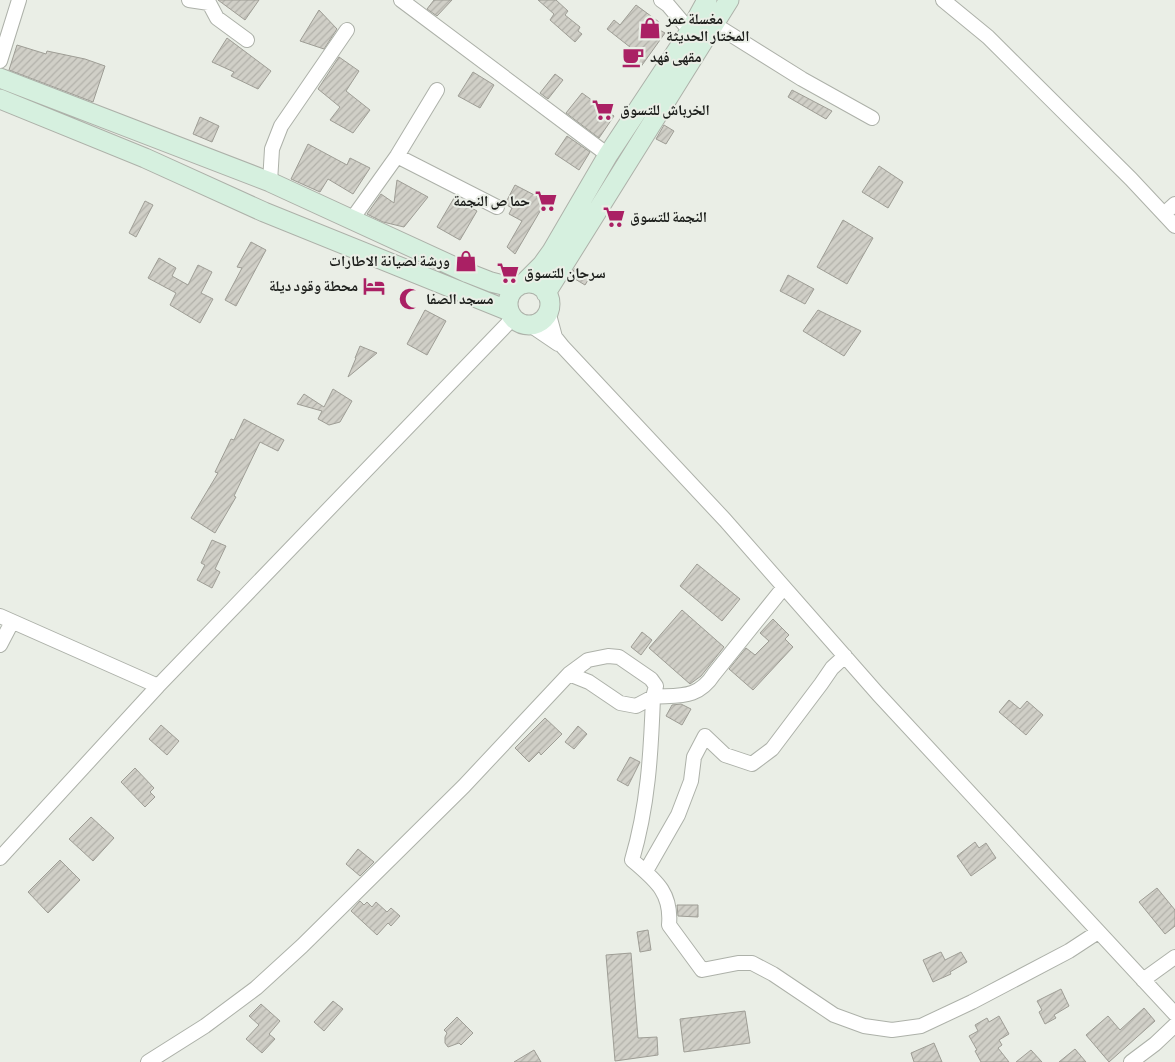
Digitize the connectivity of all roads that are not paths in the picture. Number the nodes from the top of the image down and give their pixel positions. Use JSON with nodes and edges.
{"nodes":[{"id":1,"x":19,"y":0,"type":"edge"},
{"id":2,"x":189,"y":0,"type":"edge"},
{"id":3,"x":401,"y":0,"type":"edge"},
{"id":4,"x":661,"y":0,"type":"edge"},
{"id":5,"x":707,"y":0,"type":"edge"},
{"id":6,"x":729,"y":0,"type":"edge"},
{"id":7,"x":943,"y":0,"type":"edge"},
{"id":8,"x":714,"y":24,"type":"junction"},
{"id":9,"x":347,"y":30,"type":"dead end"},
{"id":10,"x":690,"y":31,"type":"junction"},
{"id":11,"x":247,"y":40,"type":"dead end"},
{"id":12,"x":0,"y":61,"type":"edge"},
{"id":13,"x":0,"y":78,"type":"edge"},
{"id":14,"x":437,"y":90,"type":"dead end"},
{"id":15,"x":0,"y":99,"type":"edge"},
{"id":16,"x":872,"y":118,"type":"dead end"},
{"id":17,"x":608,"y":155,"type":"junction"},
{"id":18,"x":398,"y":156,"type":"junction"},
{"id":19,"x":270,"y":182,"type":"junction"},
{"id":20,"x":1175,"y":204,"type":"edge"},
{"id":21,"x":497,"y":207,"type":"dead end"},
{"id":22,"x":1164,"y":214,"type":"junction"},
{"id":23,"x":352,"y":219,"type":"junction"},
{"id":24,"x":1175,"y":226,"type":"edge"},
{"id":25,"x":519,"y":286,"type":"junction"},
{"id":26,"x":547,"y":302,"type":"junction"},
{"id":27,"x":511,"y":314,"type":"junction"},
{"id":28,"x":530,"y":325,"type":"junction"},
{"id":29,"x":563,"y":347,"type":"junction"},
{"id":30,"x":784,"y":588,"type":"junction"},
{"id":31,"x":6,"y":619,"type":"edge"},
{"id":32,"x":0,"y":645,"type":"edge"},
{"id":33,"x":845,"y":656,"type":"junction"},
{"id":34,"x":569,"y":674,"type":"junction"},
{"id":35,"x":158,"y":686,"type":"junction"},
{"id":36,"x":653,"y":697,"type":"junction"},
{"id":37,"x":0,"y":858,"type":"edge"},
{"id":38,"x":646,"y":871,"type":"junction"},
{"id":39,"x":1098,"y":932,"type":"junction"},
{"id":40,"x":1175,"y":956,"type":"edge"},
{"id":41,"x":1143,"y":980,"type":"junction"},
{"id":42,"x":1175,"y":1014,"type":"edge"},
{"id":43,"x":1175,"y":1025,"type":"edge"},
{"id":44,"x":148,"y":1062,"type":"edge"},
{"id":45,"x":1131,"y":1062,"type":"edge"}],
"edges":[{"from":1,"to":12,"type":"street"},
{"from":2,"to":11,"type":"street"},
{"from":3,"to":17,"type":"street"},
{"from":4,"to":10,"type":"street"},
{"from":5,"to":10,"type":"main road"},
{"from":6,"to":8,"type":"main road"},
{"from":7,"to":22,"type":"street"},
{"from":8,"to":16,"type":"street"},
{"from":8,"to":26,"type":"main road"},
{"from":9,"to":19,"type":"street"},
{"from":10,"to":17,"type":"main road"},
{"from":13,"to":19,"type":"main road"},
{"from":14,"to":18,"type":"street"},
{"from":15,"to":27,"type":"main road"},
{"from":17,"to":25,"type":"main road"},
{"from":18,"to":21,"type":"street"},
{"from":18,"to":23,"type":"street"},
{"from":19,"to":23,"type":"main road"},
{"from":20,"to":22,"type":"street"},
{"from":22,"to":24,"type":"street"},
{"from":23,"to":25,"type":"main road"},
{"from":25,"to":26,"type":"main road"},
{"from":25,"to":27,"type":"main road"},
{"from":26,"to":28,"type":"main road"},
{"from":26,"to":29,"type":"street"},
{"from":27,"to":28,"type":"main road"},
{"from":27,"to":35,"type":"street"},
{"from":28,"to":29,"type":"street"},
{"from":29,"to":30,"type":"street"},
{"from":30,"to":33,"type":"street"},
{"from":30,"to":36,"type":"street"},
{"from":31,"to":32,"type":"street"},
{"from":31,"to":35,"type":"street"},
{"from":33,"to":38,"type":"street"},
{"from":33,"to":39,"type":"street"},
{"from":34,"to":36,"type":"street"},
{"from":34,"to":36,"type":"street"},
{"from":34,"to":44,"type":"street"},
{"from":35,"to":37,"type":"street"},
{"from":36,"to":38,"type":"street"},
{"from":38,"to":39,"type":"street"},
{"from":39,"to":41,"type":"street"},
{"from":40,"to":41,"type":"street"},
{"from":41,"to":42,"type":"street"},
{"from":43,"to":45,"type":"street"}]}
